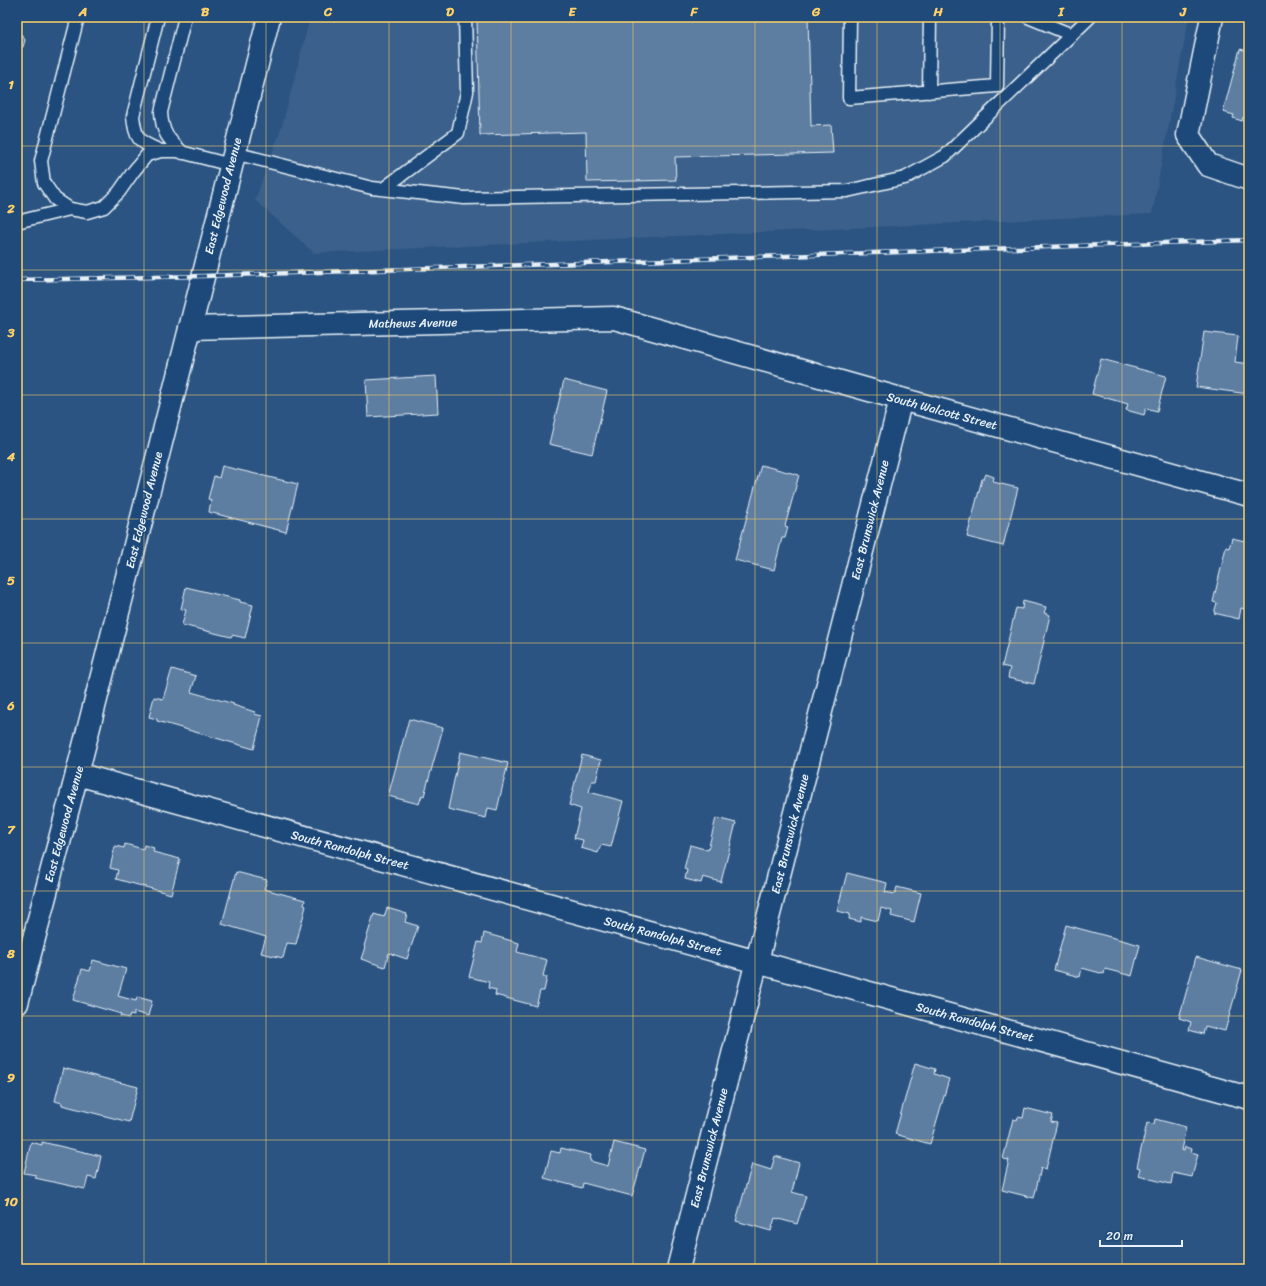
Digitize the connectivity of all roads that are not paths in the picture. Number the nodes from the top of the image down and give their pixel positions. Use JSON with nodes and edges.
{"nodes":[{"id":1,"x":78,"y":17,"type":"edge"},
{"id":2,"x":158,"y":17,"type":"edge"},
{"id":3,"x":185,"y":17,"type":"edge"},
{"id":4,"x":269,"y":17,"type":"edge"},
{"id":5,"x":465,"y":17,"type":"edge"},
{"id":6,"x":850,"y":17,"type":"edge"},
{"id":7,"x":930,"y":17,"type":"edge"},
{"id":8,"x":998,"y":17,"type":"edge"},
{"id":9,"x":1028,"y":17,"type":"edge"},
{"id":10,"x":1090,"y":17,"type":"edge"},
{"id":11,"x":1212,"y":17,"type":"edge"},
{"id":12,"x":1072,"y":35,"type":"junction"},
{"id":13,"x":997,"y":86,"type":"junction"},
{"id":14,"x":1016,"y":88,"type":"junction"},
{"id":15,"x":929,"y":92,"type":"junction"},
{"id":16,"x":161,"y":151,"type":"junction"},
{"id":17,"x":183,"y":153,"type":"junction"},
{"id":18,"x":232,"y":159,"type":"junction"},
{"id":19,"x":1249,"y":179,"type":"edge"},
{"id":20,"x":383,"y":189,"type":"junction"},
{"id":21,"x":70,"y":209,"type":"junction"},
{"id":22,"x":17,"y":222,"type":"edge"},
{"id":23,"x":636,"y":325,"type":"joint"},
{"id":24,"x":190,"y":328,"type":"junction"},
{"id":25,"x":901,"y":399,"type":"junction"},
{"id":26,"x":1249,"y":495,"type":"edge"},
{"id":27,"x":77,"y":774,"type":"junction"},
{"id":28,"x":757,"y":962,"type":"junction"},
{"id":29,"x":17,"y":1003,"type":"edge"},
{"id":30,"x":1249,"y":1098,"type":"edge"},
{"id":31,"x":678,"y":1269,"type":"edge"}],
"edges":[{"from":1,"to":21,"type":"lane"},
{"from":2,"to":16,"type":"lane"},
{"from":3,"to":17,"type":"lane"},
{"from":4,"to":18,"type":"street","name":"East Edgewood Avenue"},
{"from":5,"to":20,"type":"lane"},
{"from":6,"to":15,"type":"lane"},
{"from":7,"to":15,"type":"lane"},
{"from":8,"to":13,"type":"lane"},
{"from":9,"to":12,"type":"lane"},
{"from":10,"to":12,"type":"lane"},
{"from":11,"to":19,"type":"street"},
{"from":12,"to":14,"type":"lane"},
{"from":13,"to":14,"type":"lane"},
{"from":13,"to":15,"type":"lane"},
{"from":14,"to":20,"type":"lane"},
{"from":16,"to":17,"type":"lane"},
{"from":16,"to":21,"type":"lane"},
{"from":17,"to":18,"type":"lane"},
{"from":18,"to":20,"type":"lane"},
{"from":18,"to":24,"type":"street","name":"East Edgewood Avenue"},
{"from":21,"to":22,"type":"lane"},
{"from":23,"to":24,"type":"street","name":"Mathews Avenue"},
{"from":23,"to":25,"type":"street","name":"South Walcott Street"},
{"from":24,"to":27,"type":"street","name":"East Edgewood Avenue"},
{"from":25,"to":26,"type":"street","name":"South Walcott Street"},
{"from":25,"to":28,"type":"street","name":"East Brunswick Avenue"},
{"from":27,"to":28,"type":"street","name":"South Randolph Street"},
{"from":27,"to":29,"type":"street","name":"East Edgewood Avenue"},
{"from":28,"to":30,"type":"street","name":"South Randolph Street"},
{"from":28,"to":31,"type":"street","name":"East Brunswick Avenue"}]}
